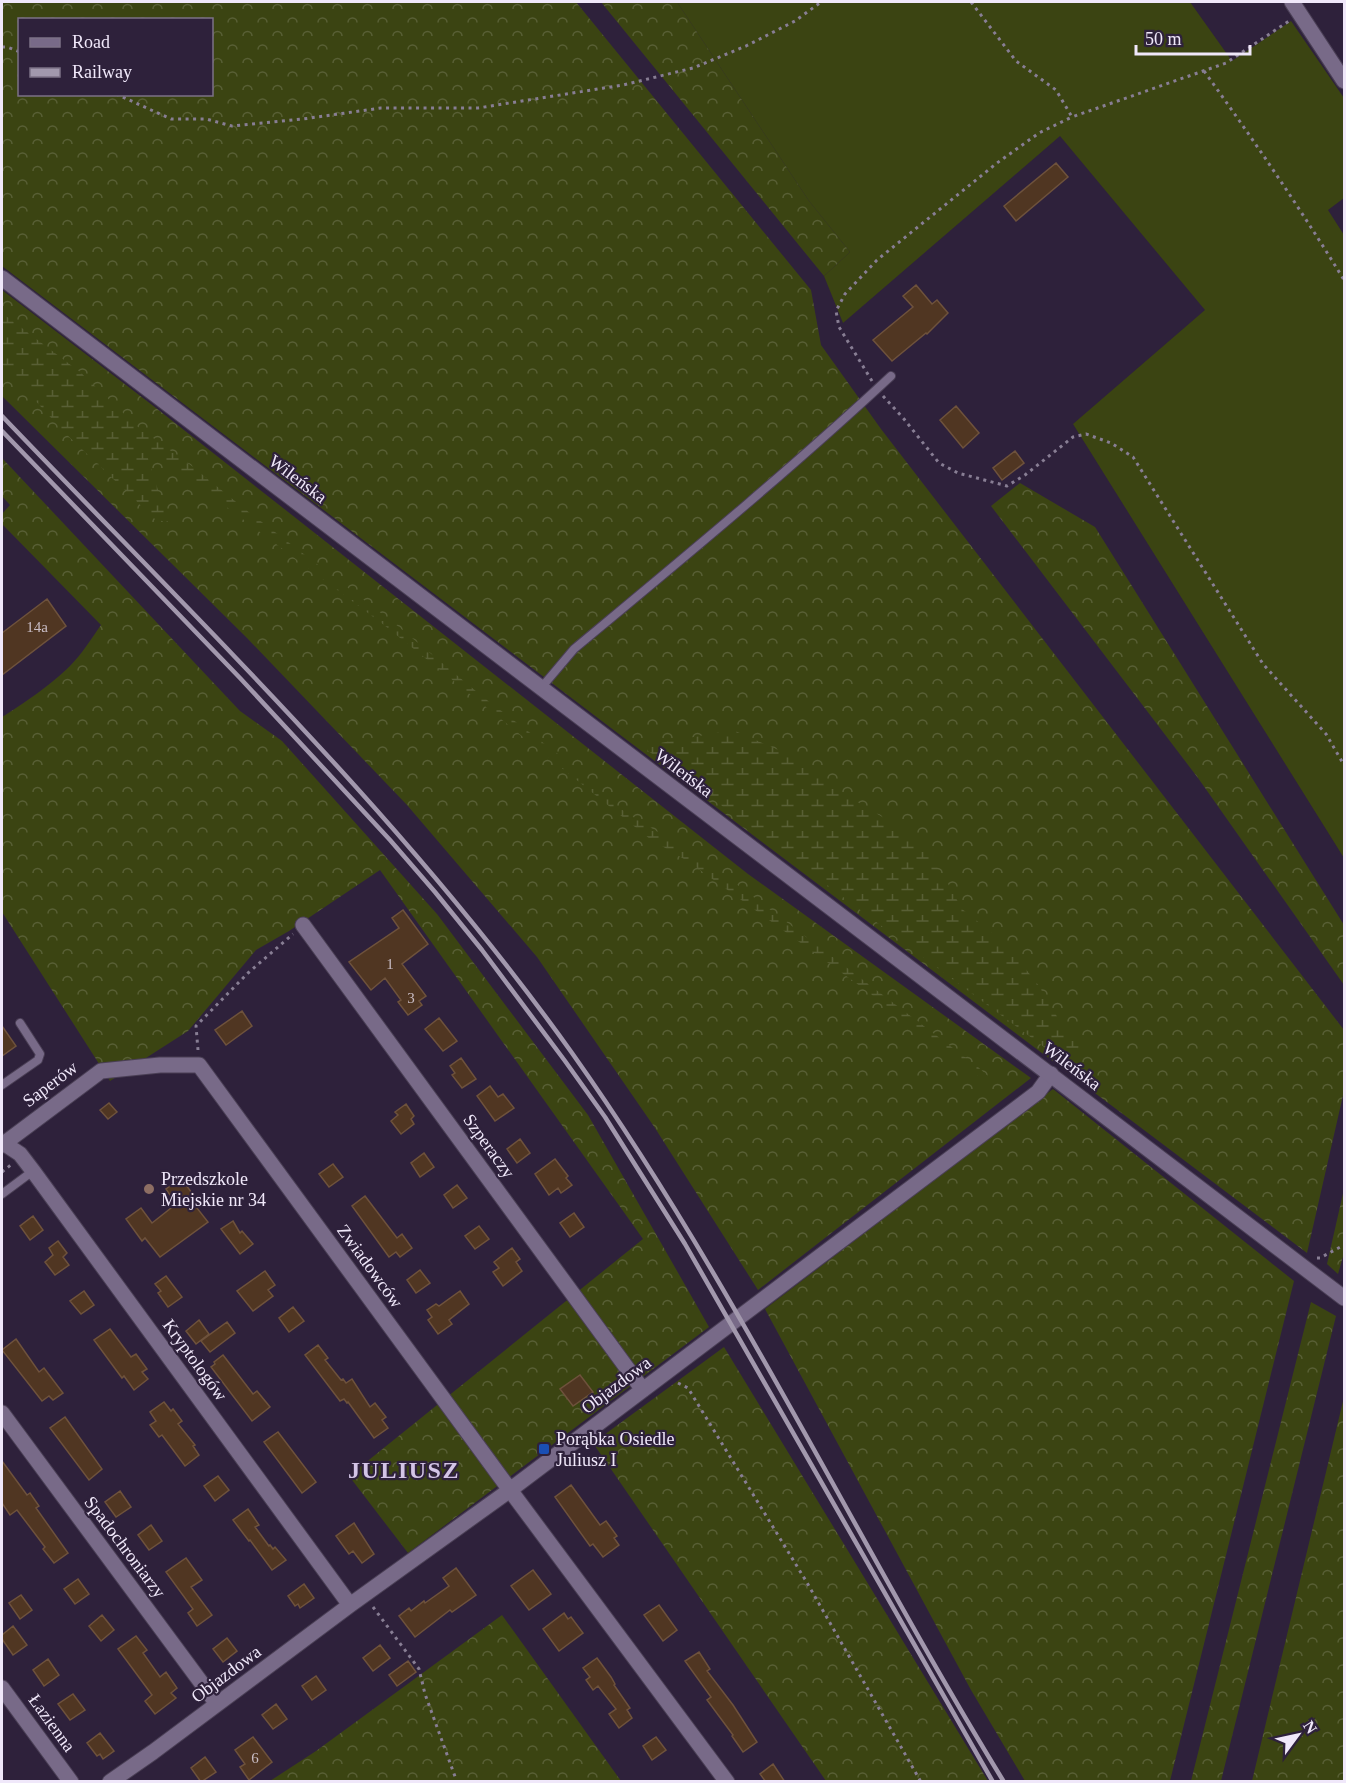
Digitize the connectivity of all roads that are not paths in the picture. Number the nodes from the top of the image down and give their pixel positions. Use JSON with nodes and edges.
{"nodes":[{"id":1,"x":1296,"y":8,"type":"edge"},
{"id":2,"x":1344,"y":81,"type":"edge"},
{"id":3,"x":2,"y":278,"type":"edge"},
{"id":4,"x":891,"y":376,"type":"dead end"},
{"id":5,"x":541,"y":688,"type":"junction"},
{"id":6,"x":303,"y":925,"type":"road end"},
{"id":7,"x":20,"y":1023,"type":"dead end"},
{"id":8,"x":199,"y":1065,"type":"joint"},
{"id":9,"x":1051,"y":1074,"type":"junction"},
{"id":10,"x":2,"y":1085,"type":"edge"},
{"id":11,"x":2,"y":1144,"type":"edge"},
{"id":12,"x":33,"y":1171,"type":"junction"},
{"id":13,"x":2,"y":1194,"type":"edge"},
{"id":14,"x":1344,"y":1298,"type":"edge"},
{"id":15,"x":643,"y":1389,"type":"junction"},
{"id":16,"x":2,"y":1413,"type":"edge"},
{"id":17,"x":510,"y":1490,"type":"junction"},
{"id":18,"x":356,"y":1601,"type":"junction"},
{"id":19,"x":2,"y":1688,"type":"edge"},
{"id":20,"x":217,"y":1704,"type":"junction"},
{"id":21,"x":70,"y":1782,"type":"edge"},
{"id":22,"x":110,"y":1782,"type":"edge"},
{"id":23,"x":727,"y":1782,"type":"edge"}],
"edges":[{"from":1,"to":2,"type":"street"},
{"from":3,"to":5,"type":"street","name":"Wileńska"},
{"from":4,"to":5,"type":"lane"},
{"from":5,"to":9,"type":"street","name":"Wileńska"},
{"from":6,"to":15,"type":"street","name":"Szperaczy"},
{"from":7,"to":10,"type":"lane"},
{"from":8,"to":11,"type":"street","name":"Saperów"},
{"from":8,"to":17,"type":"street","name":"Zwiadowców"},
{"from":9,"to":14,"type":"street","name":"Wileńska"},
{"from":9,"to":15,"type":"street","name":"Objazdowa"},
{"from":11,"to":12,"type":"street","name":"Kryptologów"},
{"from":12,"to":13,"type":"lane"},
{"from":12,"to":18,"type":"street","name":"Kryptologów"},
{"from":15,"to":17,"type":"street","name":"Objazdowa"},
{"from":16,"to":20,"type":"street","name":"Spadochroniarzy"},
{"from":17,"to":18,"type":"street","name":"Objazdowa"},
{"from":17,"to":23,"type":"street","name":"Zwiadowców"},
{"from":18,"to":20,"type":"street","name":"Objazdowa"},
{"from":19,"to":21,"type":"street","name":"Łazienna"},
{"from":20,"to":22,"type":"street","name":"Objazdowa"}]}
